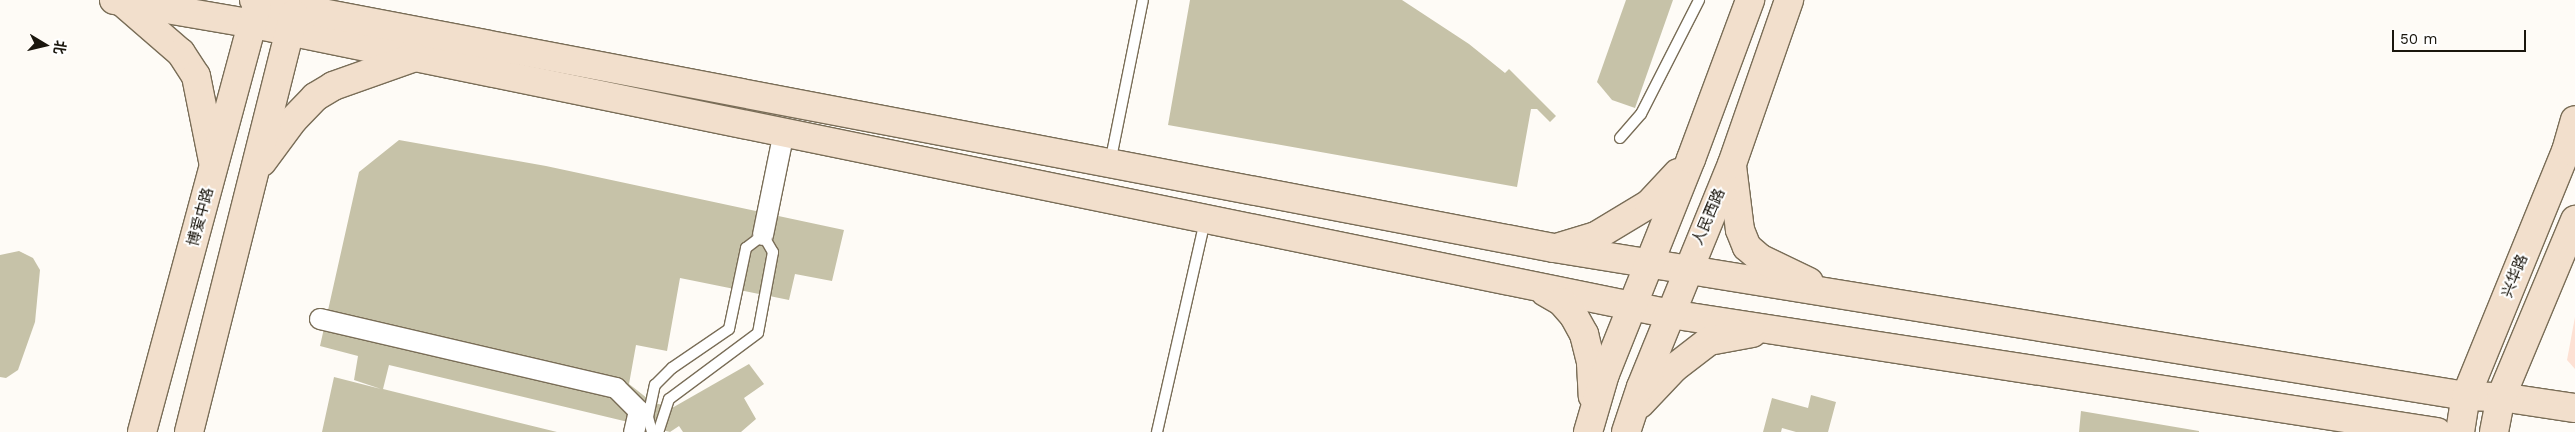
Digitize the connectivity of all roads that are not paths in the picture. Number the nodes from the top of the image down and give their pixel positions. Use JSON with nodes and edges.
{"nodes":[{"id":1,"x":366,"y":0,"type":"edge"},
{"id":2,"x":1143,"y":0,"type":"edge"},
{"id":3,"x":1699,"y":0,"type":"edge"},
{"id":4,"x":1750,"y":0,"type":"edge"},
{"id":5,"x":1789,"y":0,"type":"edge"},
{"id":6,"x":118,"y":1,"type":"edge"},
{"id":7,"x":256,"y":6,"type":"edge"},
{"id":8,"x":295,"y":13,"type":"edge"},
{"id":9,"x":392,"y":26,"type":"junction"},
{"id":10,"x":416,"y":57,"type":"junction"},
{"id":11,"x":2575,"y":120,"type":"edge"},
{"id":12,"x":784,"y":132,"type":"junction"},
{"id":13,"x":1620,"y":138,"type":"dead end"},
{"id":14,"x":1691,"y":159,"type":"junction"},
{"id":15,"x":1110,"y":163,"type":"junction"},
{"id":16,"x":1732,"y":164,"type":"junction"},
{"id":17,"x":214,"y":169,"type":"junction"},
{"id":18,"x":254,"y":173,"type":"junction"},
{"id":19,"x":1205,"y":218,"type":"junction"},
{"id":20,"x":2575,"y":220,"type":"edge"},
{"id":21,"x":763,"y":235,"type":"junction"},
{"id":22,"x":1554,"y":248,"type":"junction"},
{"id":23,"x":1649,"y":264,"type":"junction"},
{"id":24,"x":1687,"y":272,"type":"junction"},
{"id":25,"x":1534,"y":286,"type":"junction"},
{"id":26,"x":1840,"y":296,"type":"junction"},
{"id":27,"x":1632,"y":307,"type":"junction"},
{"id":28,"x":1670,"y":314,"type":"junction"},
{"id":29,"x":320,"y":319,"type":"dead end"},
{"id":30,"x":1769,"y":329,"type":"junction"},
{"id":31,"x":2466,"y":396,"type":"junction"},
{"id":32,"x":2501,"y":397,"type":"junction"},
{"id":33,"x":2575,"y":408,"type":"edge"},
{"id":34,"x":1630,"y":421,"type":"edge"},
{"id":35,"x":1590,"y":426,"type":"edge"},
{"id":36,"x":142,"y":432,"type":"edge"},
{"id":37,"x":188,"y":432,"type":"edge"},
{"id":38,"x":634,"y":432,"type":"edge"},
{"id":39,"x":652,"y":432,"type":"edge"},
{"id":40,"x":658,"y":432,"type":"edge"},
{"id":41,"x":1157,"y":432,"type":"edge"},
{"id":42,"x":2437,"y":432,"type":"edge"},
{"id":43,"x":2460,"y":432,"type":"edge"},
{"id":44,"x":2494,"y":432,"type":"edge"}],
"edges":[{"from":1,"to":9,"type":"main road"},
{"from":2,"to":15,"type":"lane"},
{"from":3,"to":13,"type":"lane"},
{"from":4,"to":14,"type":"main road"},
{"from":5,"to":16,"type":"main road","name":"人民西路"},
{"from":6,"to":7,"type":"main road"},
{"from":6,"to":17,"type":"main road"},
{"from":7,"to":8,"type":"main road"},
{"from":7,"to":17,"type":"main road","name":"博爱中路"},
{"from":8,"to":9,"type":"main road"},
{"from":8,"to":10,"type":"main road"},
{"from":8,"to":18,"type":"main road"},
{"from":9,"to":15,"type":"main road"},
{"from":10,"to":12,"type":"main road"},
{"from":10,"to":18,"type":"main road"},
{"from":11,"to":31,"type":"main road","name":"兴华路"},
{"from":12,"to":19,"type":"main road"},
{"from":12,"to":21,"type":"street"},
{"from":14,"to":22,"type":"main road"},
{"from":14,"to":23,"type":"main road"},
{"from":15,"to":22,"type":"main road"},
{"from":16,"to":24,"type":"main road","name":"人民西路"},
{"from":16,"to":26,"type":"main road"},
{"from":17,"to":36,"type":"main road","name":"博爱中路"},
{"from":18,"to":37,"type":"main road"},
{"from":19,"to":25,"type":"main road"},
{"from":19,"to":41,"type":"lane"},
{"from":20,"to":32,"type":"main road"},
{"from":21,"to":39,"type":"lane"},
{"from":21,"to":40,"type":"lane"},
{"from":22,"to":23,"type":"main road"},
{"from":23,"to":24,"type":"main road"},
{"from":23,"to":27,"type":"main road"},
{"from":24,"to":26,"type":"main road"},
{"from":24,"to":28,"type":"main road","name":"人民西路"},
{"from":25,"to":27,"type":"main road"},
{"from":25,"to":35,"type":"main road"},
{"from":26,"to":31,"type":"main road"},
{"from":27,"to":28,"type":"main road"},
{"from":27,"to":35,"type":"main road"},
{"from":28,"to":30,"type":"main road"},
{"from":28,"to":34,"type":"main road","name":"人民西路"},
{"from":29,"to":38,"type":"street"},
{"from":30,"to":34,"type":"main road"},
{"from":30,"to":42,"type":"main road"},
{"from":31,"to":32,"type":"main road"},
{"from":31,"to":43,"type":"main road","name":"兴华路"},
{"from":32,"to":33,"type":"main road"},
{"from":32,"to":44,"type":"main road"}]}
